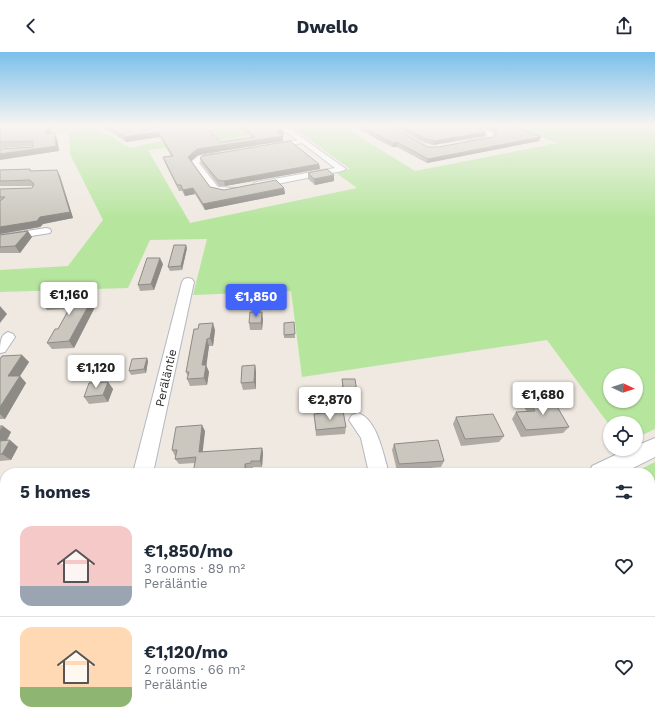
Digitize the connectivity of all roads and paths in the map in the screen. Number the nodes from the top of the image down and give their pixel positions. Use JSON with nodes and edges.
{"nodes":[{"id":1,"x":211,"y":156,"type":"edge"},
{"id":2,"x":325,"y":156,"type":"edge"},
{"id":3,"x":46,"y":231,"type":"dead end"},
{"id":4,"x":0,"y":238,"type":"edge"},
{"id":5,"x":188,"y":282,"type":"dead end"},
{"id":6,"x":358,"y":420,"type":"dead end"},
{"id":7,"x":655,"y":447,"type":"edge"},
{"id":8,"x":144,"y":468,"type":"edge"},
{"id":9,"x":378,"y":468,"type":"edge"},
{"id":10,"x":611,"y":468,"type":"edge"}],
"edges":[{"from":1,"to":2,"type":"street"},
{"from":3,"to":4,"type":"street"},
{"from":5,"to":8,"type":"street","name":"Peräläntie"},
{"from":6,"to":9,"type":"street"},
{"from":7,"to":10,"type":"street"}]}
